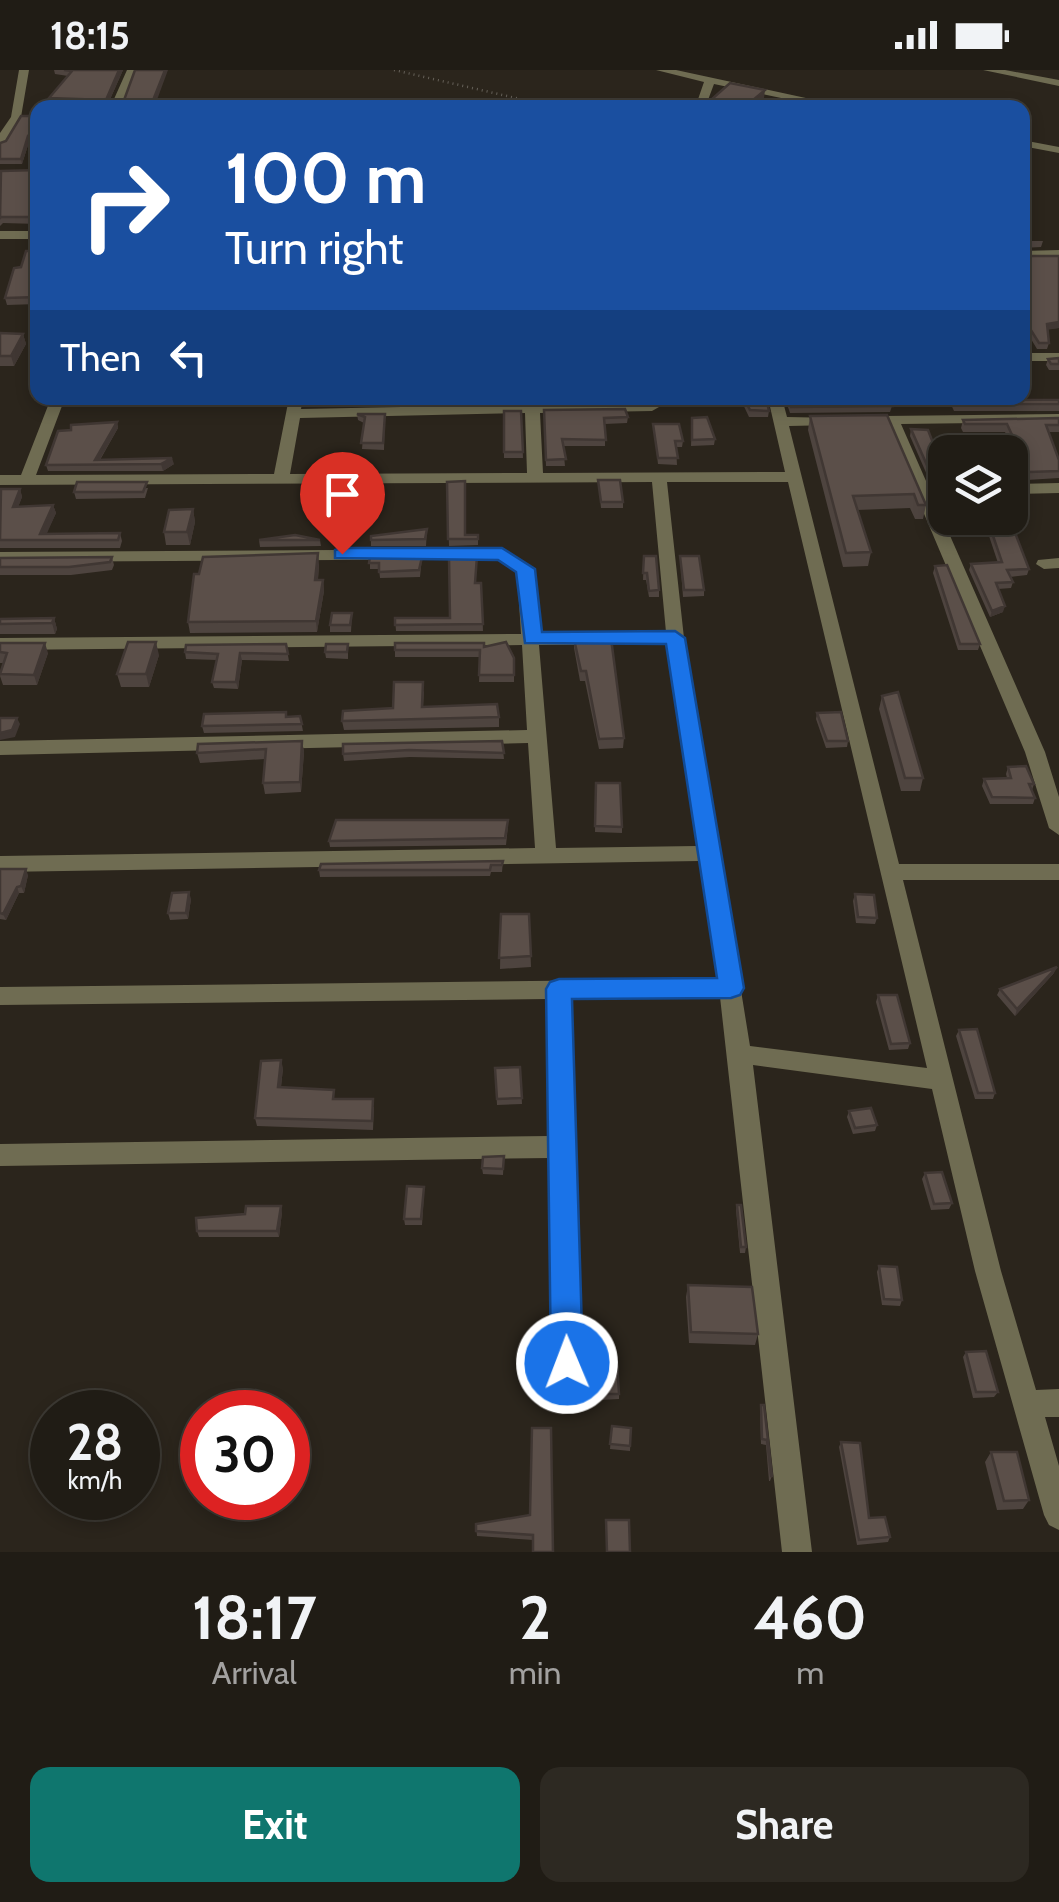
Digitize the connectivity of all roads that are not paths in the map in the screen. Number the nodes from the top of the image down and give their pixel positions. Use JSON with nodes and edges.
{"nodes":[{"id":1,"x":132,"y":70,"type":"edge"},
{"id":2,"x":662,"y":70,"type":"edge"},
{"id":3,"x":988,"y":70,"type":"edge"},
{"id":4,"x":19,"y":77,"type":"edge"},
{"id":5,"x":710,"y":80,"type":"junction"},
{"id":6,"x":1059,"y":84,"type":"edge"},
{"id":7,"x":119,"y":100,"type":"edge"},
{"id":8,"x":703,"y":100,"type":"edge"},
{"id":9,"x":807,"y":100,"type":"edge"},
{"id":10,"x":0,"y":142,"type":"edge"},
{"id":11,"x":1030,"y":144,"type":"edge"},
{"id":12,"x":1059,"y":150,"type":"edge"},
{"id":13,"x":0,"y":235,"type":"edge"},
{"id":14,"x":30,"y":235,"type":"edge"},
{"id":15,"x":1030,"y":254,"type":"edge"},
{"id":16,"x":1059,"y":254,"type":"edge"},
{"id":17,"x":1030,"y":357,"type":"edge"},
{"id":18,"x":1059,"y":357,"type":"edge"},
{"id":19,"x":55,"y":405,"type":"edge"},
{"id":20,"x":352,"y":405,"type":"edge"},
{"id":21,"x":434,"y":405,"type":"edge"},
{"id":22,"x":777,"y":405,"type":"edge"},
{"id":23,"x":294,"y":406,"type":"edge"},
{"id":24,"x":652,"y":407,"type":"dead end"},
{"id":25,"x":532,"y":409,"type":"junction"},
{"id":26,"x":1059,"y":418,"type":"edge"},
{"id":27,"x":855,"y":420,"type":"edge"},
{"id":28,"x":782,"y":422,"type":"junction"},
{"id":29,"x":795,"y":477,"type":"junction"},
{"id":30,"x":536,"y":478,"type":"junction"},
{"id":31,"x":659,"y":478,"type":"junction"},
{"id":32,"x":27,"y":479,"type":"junction"},
{"id":33,"x":281,"y":479,"type":"junction"},
{"id":34,"x":0,"y":480,"type":"edge"},
{"id":35,"x":1059,"y":488,"type":"edge"},
{"id":36,"x":1028,"y":489,"type":"edge"},
{"id":37,"x":922,"y":490,"type":"junction"},
{"id":38,"x":928,"y":490,"type":"edge"},
{"id":39,"x":0,"y":557,"type":"edge"},
{"id":40,"x":675,"y":638,"type":"junction"},
{"id":41,"x":532,"y":639,"type":"junction"},
{"id":42,"x":0,"y":644,"type":"edge"},
{"id":43,"x":537,"y":736,"type":"junction"},
{"id":44,"x":0,"y":748,"type":"edge"},
{"id":45,"x":1059,"y":751,"type":"edge"},
{"id":46,"x":1035,"y":752,"type":"junction"},
{"id":47,"x":1059,"y":828,"type":"edge"},
{"id":48,"x":710,"y":853,"type":"junction"},
{"id":49,"x":546,"y":856,"type":"junction"},
{"id":50,"x":0,"y":864,"type":"edge"},
{"id":51,"x":892,"y":872,"type":"junction"},
{"id":52,"x":1059,"y":872,"type":"edge"},
{"id":53,"x":731,"y":988,"type":"junction"},
{"id":54,"x":559,"y":989,"type":"junction"},
{"id":55,"x":0,"y":996,"type":"edge"},
{"id":56,"x":740,"y":1054,"type":"junction"},
{"id":57,"x":940,"y":1080,"type":"junction"},
{"id":58,"x":562,"y":1148,"type":"junction"},
{"id":59,"x":0,"y":1156,"type":"edge"},
{"id":60,"x":568,"y":1399,"type":"dead end"},
{"id":61,"x":1059,"y":1403,"type":"edge"},
{"id":62,"x":1029,"y":1404,"type":"junction"},
{"id":63,"x":1059,"y":1515,"type":"edge"},
{"id":64,"x":797,"y":1552,"type":"edge"}],
"edges":[{"from":1,"to":7,"type":"street"},
{"from":2,"to":5,"type":"street"},
{"from":3,"to":6,"type":"street"},
{"from":4,"to":10,"type":"street"},
{"from":5,"to":8,"type":"street"},
{"from":5,"to":9,"type":"street"},
{"from":11,"to":12,"type":"street"},
{"from":13,"to":14,"type":"street"},
{"from":15,"to":16,"type":"street"},
{"from":17,"to":18,"type":"street"},
{"from":19,"to":32,"type":"street"},
{"from":20,"to":23,"type":"street"},
{"from":21,"to":25,"type":"street"},
{"from":22,"to":28,"type":"street"},
{"from":23,"to":33,"type":"street"},
{"from":24,"to":25,"type":"street"},
{"from":25,"to":30,"type":"street"},
{"from":26,"to":37,"type":"street"},
{"from":27,"to":28,"type":"street"},
{"from":28,"to":29,"type":"street"},
{"from":29,"to":31,"type":"street"},
{"from":29,"to":51,"type":"street"},
{"from":30,"to":31,"type":"street"},
{"from":30,"to":33,"type":"street"},
{"from":31,"to":40,"type":"street"},
{"from":32,"to":33,"type":"street"},
{"from":32,"to":34,"type":"street"},
{"from":35,"to":36,"type":"street"},
{"from":37,"to":38,"type":"street"},
{"from":37,"to":46,"type":"street"},
{"from":39,"to":41,"type":"street"},
{"from":40,"to":41,"type":"street"},
{"from":40,"to":48,"type":"street"},
{"from":41,"to":42,"type":"street"},
{"from":41,"to":43,"type":"street"},
{"from":43,"to":44,"type":"street"},
{"from":43,"to":49,"type":"street"},
{"from":45,"to":46,"type":"street"},
{"from":46,"to":47,"type":"street"},
{"from":48,"to":49,"type":"street"},
{"from":48,"to":53,"type":"street"},
{"from":49,"to":50,"type":"street"},
{"from":51,"to":52,"type":"street"},
{"from":51,"to":57,"type":"street"},
{"from":53,"to":54,"type":"street"},
{"from":53,"to":56,"type":"street"},
{"from":54,"to":55,"type":"street"},
{"from":54,"to":58,"type":"street"},
{"from":56,"to":57,"type":"street"},
{"from":56,"to":64,"type":"street"},
{"from":57,"to":62,"type":"street"},
{"from":58,"to":59,"type":"street"},
{"from":58,"to":60,"type":"street"},
{"from":61,"to":62,"type":"street"},
{"from":62,"to":63,"type":"street"}]}
